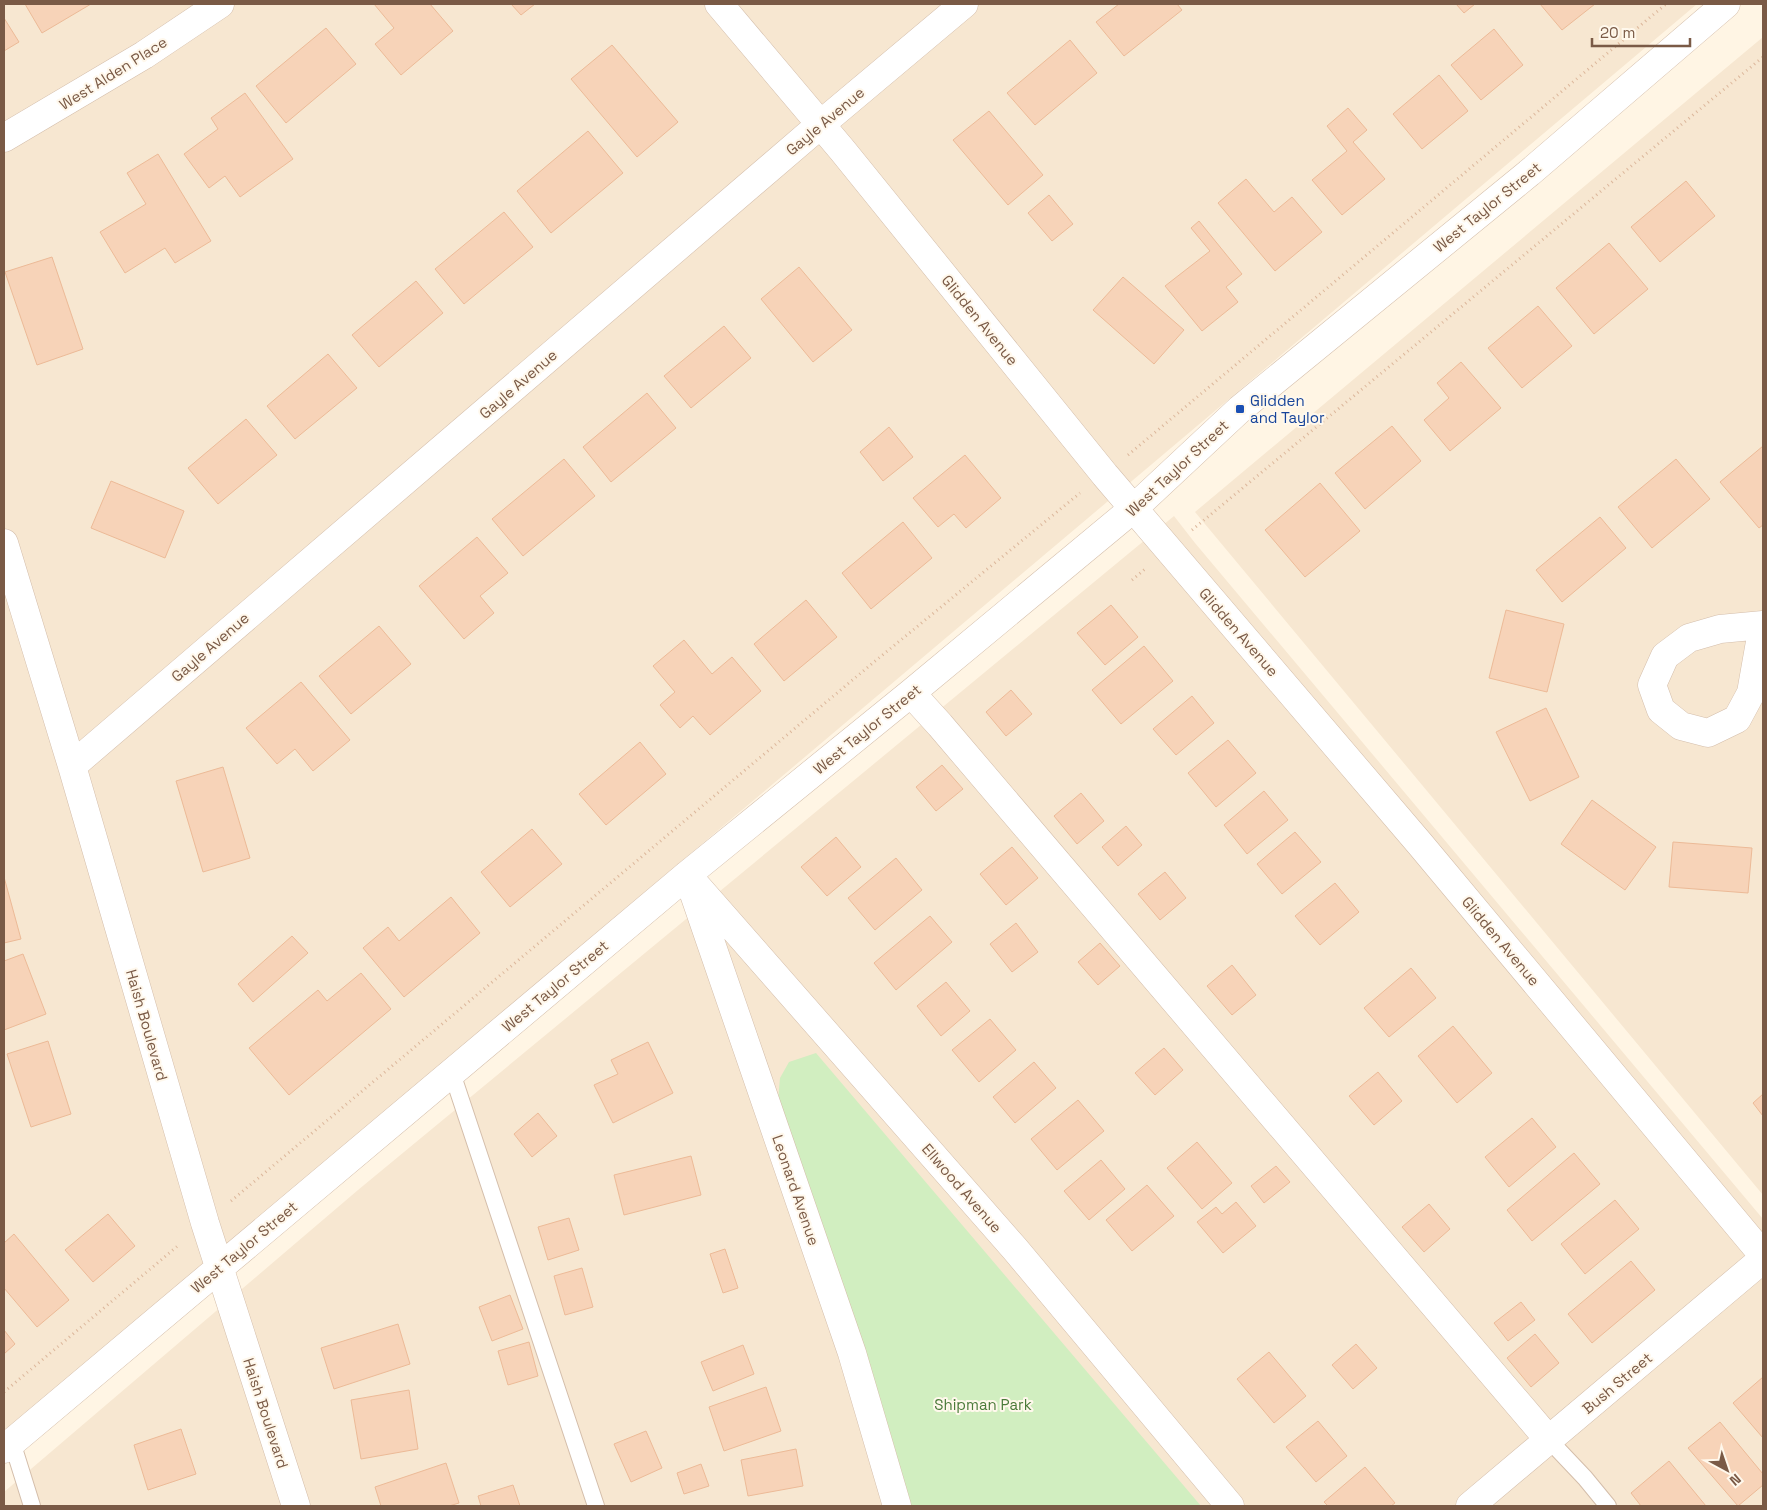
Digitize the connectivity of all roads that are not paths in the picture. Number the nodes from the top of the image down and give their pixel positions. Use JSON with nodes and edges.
{"nodes":[{"id":1,"x":220,"y":4,"type":"edge"},
{"id":2,"x":719,"y":4,"type":"edge"},
{"id":3,"x":964,"y":4,"type":"edge"},
{"id":4,"x":1726,"y":4,"type":"edge"},
{"id":5,"x":821,"y":124,"type":"junction"},
{"id":6,"x":4,"y":138,"type":"edge"},
{"id":7,"x":1134,"y":508,"type":"junction"},
{"id":8,"x":4,"y":543,"type":"edge"},
{"id":9,"x":1763,"y":625,"type":"edge"},
{"id":10,"x":911,"y":693,"type":"junction"},
{"id":11,"x":72,"y":766,"type":"junction"},
{"id":12,"x":688,"y":875,"type":"junction"},
{"id":13,"x":452,"y":1073,"type":"junction"},
{"id":14,"x":1763,"y":1257,"type":"edge"},
{"id":15,"x":219,"y":1268,"type":"junction"},
{"id":16,"x":1549,"y":1440,"type":"junction"},
{"id":17,"x":8,"y":1445,"type":"edge"},
{"id":18,"x":32,"y":1506,"type":"edge"},
{"id":19,"x":296,"y":1506,"type":"edge"},
{"id":20,"x":596,"y":1506,"type":"edge"},
{"id":21,"x":897,"y":1506,"type":"edge"},
{"id":22,"x":1230,"y":1506,"type":"edge"},
{"id":23,"x":1470,"y":1506,"type":"edge"},
{"id":24,"x":1608,"y":1506,"type":"edge"}],
"edges":[{"from":1,"to":6,"type":"street","name":"West Alden Place"},
{"from":2,"to":5,"type":"street","name":"Glidden Avenue"},
{"from":3,"to":5,"type":"street","name":"Gayle Avenue"},
{"from":4,"to":7,"type":"street","name":"West Taylor Street"},
{"from":5,"to":7,"type":"street","name":"Glidden Avenue"},
{"from":5,"to":11,"type":"street","name":"Gayle Avenue"},
{"from":7,"to":10,"type":"street","name":"West Taylor Street"},
{"from":7,"to":14,"type":"street","name":"Glidden Avenue"},
{"from":8,"to":11,"type":"street","name":"Haish Boulevard"},
{"from":9,"to":9,"type":"street"},
{"from":10,"to":12,"type":"street","name":"West Taylor Street"},
{"from":10,"to":16,"type":"street"},
{"from":11,"to":15,"type":"street","name":"Haish Boulevard"},
{"from":12,"to":13,"type":"street","name":"West Taylor Street"},
{"from":12,"to":21,"type":"street","name":"Leonard Avenue"},
{"from":12,"to":22,"type":"street","name":"Ellwood Avenue"},
{"from":13,"to":15,"type":"street","name":"West Taylor Street"},
{"from":13,"to":20,"type":"lane"},
{"from":14,"to":16,"type":"street","name":"Bush Street"},
{"from":15,"to":17,"type":"street","name":"West Taylor Street"},
{"from":15,"to":19,"type":"street","name":"Haish Boulevard"},
{"from":16,"to":23,"type":"street","name":"Bush Street"},
{"from":16,"to":24,"type":"lane"},
{"from":17,"to":18,"type":"lane"}]}
